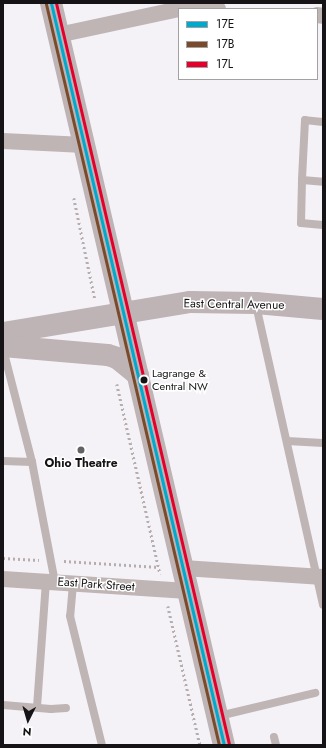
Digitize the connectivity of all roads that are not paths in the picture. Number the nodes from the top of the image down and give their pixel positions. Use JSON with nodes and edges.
{"nodes":[{"id":1,"x":51,"y":3,"type":"edge"},
{"id":2,"x":182,"y":7,"type":"edge"},
{"id":3,"x":200,"y":8,"type":"edge"},
{"id":4,"x":58,"y":35,"type":"junction"},
{"id":5,"x":323,"y":122,"type":"edge"},
{"id":6,"x":3,"y":141,"type":"edge"},
{"id":7,"x":84,"y":146,"type":"junction"},
{"id":8,"x":302,"y":180,"type":"junction"},
{"id":9,"x":323,"y":182,"type":"edge"},
{"id":10,"x":323,"y":224,"type":"edge"},
{"id":11,"x":256,"y":303,"type":"junction"},
{"id":12,"x":323,"y":309,"type":"edge"},
{"id":13,"x":123,"y":313,"type":"junction"},
{"id":14,"x":3,"y":333,"type":"edge"},
{"id":15,"x":3,"y":348,"type":"edge"},
{"id":16,"x":138,"y":375,"type":"junction"},
{"id":17,"x":287,"y":441,"type":"junction"},
{"id":18,"x":323,"y":443,"type":"edge"},
{"id":19,"x":3,"y":461,"type":"edge"},
{"id":20,"x":32,"y":462,"type":"junction"},
{"id":21,"x":183,"y":568,"type":"junction"},
{"id":22,"x":319,"y":577,"type":"edge"},
{"id":23,"x":3,"y":579,"type":"edge"},
{"id":24,"x":50,"y":582,"type":"junction"},
{"id":25,"x":73,"y":584,"type":"junction"},
{"id":26,"x":188,"y":591,"type":"junction"},
{"id":27,"x":323,"y":605,"type":"edge"},
{"id":28,"x":315,"y":693,"type":"dead end"},
{"id":29,"x":3,"y":705,"type":"edge"},
{"id":30,"x":37,"y":707,"type":"junction"},
{"id":31,"x":66,"y":708,"type":"dead end"},
{"id":32,"x":217,"y":717,"type":"junction"},
{"id":33,"x":102,"y":745,"type":"edge"},
{"id":34,"x":224,"y":745,"type":"edge"}],
"edges":[{"from":1,"to":4,"type":"main road"},
{"from":2,"to":3,"type":"street"},
{"from":2,"to":4,"type":"street"},
{"from":4,"to":7,"type":"main road"},
{"from":5,"to":8,"type":"lane"},
{"from":6,"to":7,"type":"street"},
{"from":7,"to":13,"type":"main road"},
{"from":8,"to":9,"type":"lane"},
{"from":8,"to":10,"type":"lane"},
{"from":11,"to":12,"type":"main road","name":"East Central Avenue"},
{"from":11,"to":13,"type":"main road","name":"East Central Avenue"},
{"from":11,"to":17,"type":"lane"},
{"from":13,"to":14,"type":"main road","name":"East Central Avenue"},
{"from":13,"to":16,"type":"main road"},
{"from":15,"to":16,"type":"main road"},
{"from":15,"to":20,"type":"lane"},
{"from":16,"to":21,"type":"main road"},
{"from":17,"to":18,"type":"lane"},
{"from":17,"to":22,"type":"lane"},
{"from":19,"to":20,"type":"lane"},
{"from":20,"to":24,"type":"lane"},
{"from":21,"to":22,"type":"street"},
{"from":21,"to":26,"type":"main road"},
{"from":22,"to":27,"type":"lane"},
{"from":23,"to":24,"type":"street","name":"East Park Street"},
{"from":24,"to":25,"type":"street","name":"East Park Street"},
{"from":24,"to":30,"type":"lane"},
{"from":25,"to":26,"type":"street","name":"East Park Street"},
{"from":25,"to":33,"type":"lane"},
{"from":26,"to":32,"type":"main road"},
{"from":28,"to":32,"type":"lane"},
{"from":29,"to":30,"type":"lane"},
{"from":30,"to":31,"type":"lane"},
{"from":32,"to":34,"type":"main road"}]}
